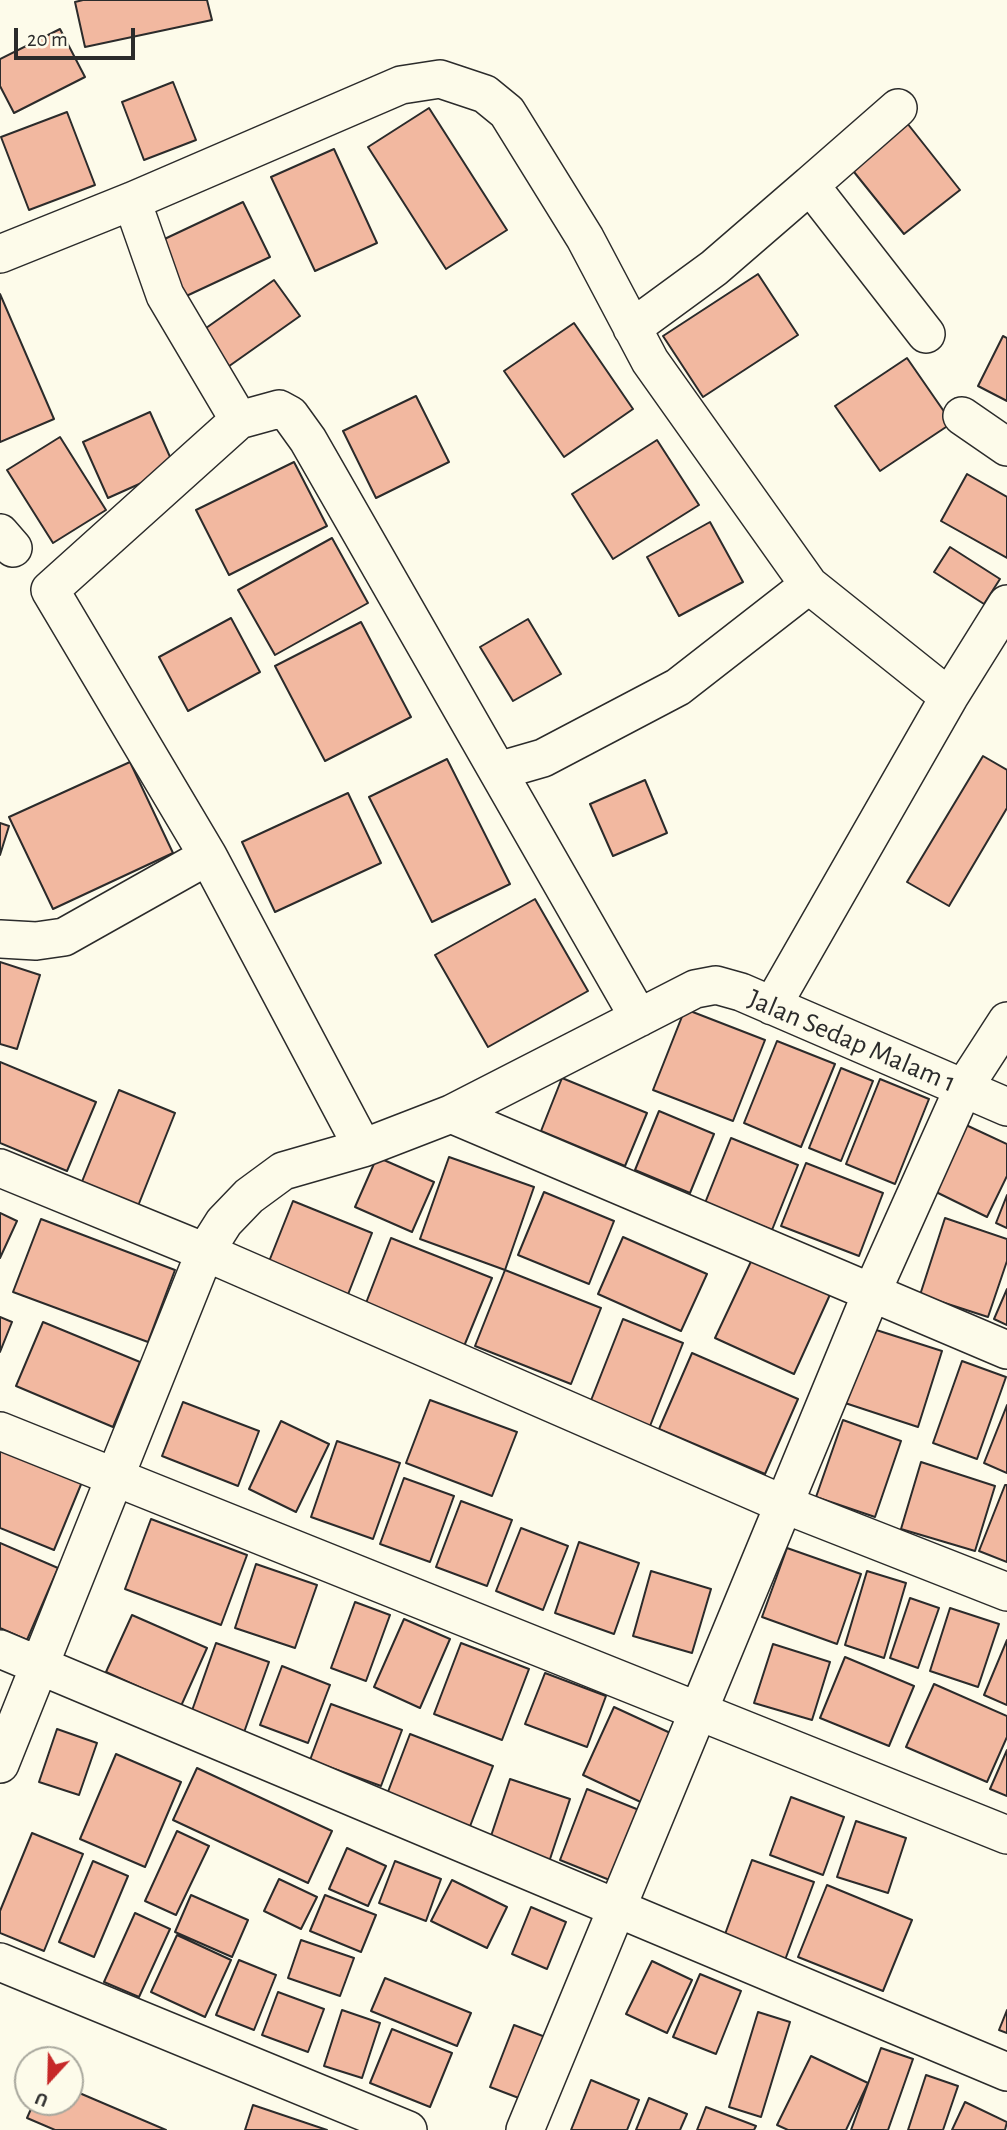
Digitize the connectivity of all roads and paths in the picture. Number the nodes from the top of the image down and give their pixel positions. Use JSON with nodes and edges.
{"nodes":[{"id":1,"x":898,"y":108,"type":"dead end"},
{"id":2,"x":810,"y":186,"type":"junction"},
{"id":3,"x":132,"y":201,"type":"junction"},
{"id":4,"x":0,"y":254,"type":"edge"},
{"id":5,"x":632,"y":328,"type":"junction"},
{"id":6,"x":926,"y":334,"type":"dead end"},
{"id":7,"x":962,"y":416,"type":"dead end"},
{"id":8,"x":239,"y":420,"type":"junction"},
{"id":9,"x":1007,"y":447,"type":"edge"},
{"id":10,"x":809,"y":585,"type":"junction"},
{"id":11,"x":1007,"y":604,"type":"edge"},
{"id":12,"x":949,"y":696,"type":"junction"},
{"id":13,"x":498,"y":771,"type":"junction"},
{"id":14,"x":208,"y":856,"type":"junction"},
{"id":15,"x":0,"y":939,"type":"edge"},
{"id":16,"x":772,"y":1006,"type":"junction"},
{"id":17,"x":639,"y":1018,"type":"junction"},
{"id":18,"x":1007,"y":1021,"type":"edge"},
{"id":19,"x":963,"y":1089,"type":"junction"},
{"id":20,"x":1007,"y":1107,"type":"edge"},
{"id":21,"x":451,"y":1114,"type":"junction"},
{"id":22,"x":363,"y":1148,"type":"junction"},
{"id":23,"x":0,"y":1168,"type":"edge"},
{"id":24,"x":205,"y":1252,"type":"junction"},
{"id":25,"x":871,"y":1294,"type":"junction"},
{"id":26,"x":1007,"y":1350,"type":"edge"},
{"id":27,"x":0,"y":1431,"type":"edge"},
{"id":28,"x":115,"y":1478,"type":"junction"},
{"id":29,"x":783,"y":1504,"type":"junction"},
{"id":30,"x":1007,"y":1592,"type":"edge"},
{"id":31,"x":0,"y":1649,"type":"edge"},
{"id":32,"x":37,"y":1665,"type":"junction"},
{"id":33,"x":696,"y":1711,"type":"junction"},
{"id":34,"x":0,"y":1764,"type":"edge"},
{"id":35,"x":1007,"y":1835,"type":"edge"},
{"id":36,"x":616,"y":1908,"type":"junction"},
{"id":37,"x":0,"y":1962,"type":"edge"},
{"id":38,"x":1007,"y":2072,"type":"edge"},
{"id":39,"x":408,"y":2130,"type":"edge"},
{"id":40,"x":525,"y":2130,"type":"edge"}],
"edges":[{"from":1,"to":2,"type":"street"},
{"from":2,"to":5,"type":"street"},
{"from":2,"to":6,"type":"street"},
{"from":3,"to":4,"type":"street"},
{"from":3,"to":5,"type":"street"},
{"from":3,"to":8,"type":"street"},
{"from":5,"to":10,"type":"street"},
{"from":7,"to":9,"type":"street"},
{"from":8,"to":13,"type":"street"},
{"from":8,"to":14,"type":"street"},
{"from":10,"to":12,"type":"street"},
{"from":10,"to":13,"type":"street"},
{"from":11,"to":12,"type":"street"},
{"from":12,"to":16,"type":"street"},
{"from":13,"to":17,"type":"street"},
{"from":14,"to":15,"type":"street"},
{"from":14,"to":22,"type":"street"},
{"from":16,"to":17,"type":"street","name":"Jalan Sedap Malam 1"},
{"from":16,"to":19,"type":"street","name":"Jalan Sedap Malam 1"},
{"from":17,"to":21,"type":"street"},
{"from":18,"to":19,"type":"street"},
{"from":19,"to":20,"type":"street","name":"Jalan Sedap Malam 1"},
{"from":19,"to":25,"type":"street"},
{"from":21,"to":22,"type":"street"},
{"from":21,"to":25,"type":"street"},
{"from":22,"to":24,"type":"street"},
{"from":23,"to":24,"type":"street"},
{"from":24,"to":28,"type":"street"},
{"from":24,"to":29,"type":"street"},
{"from":25,"to":26,"type":"street"},
{"from":25,"to":29,"type":"street"},
{"from":27,"to":28,"type":"street"},
{"from":28,"to":32,"type":"street"},
{"from":28,"to":33,"type":"street"},
{"from":29,"to":30,"type":"street"},
{"from":29,"to":33,"type":"street"},
{"from":31,"to":32,"type":"street"},
{"from":32,"to":34,"type":"street"},
{"from":32,"to":36,"type":"street"},
{"from":33,"to":35,"type":"street"},
{"from":33,"to":36,"type":"street"},
{"from":36,"to":38,"type":"street"},
{"from":36,"to":40,"type":"street"},
{"from":37,"to":39,"type":"street"}]}
